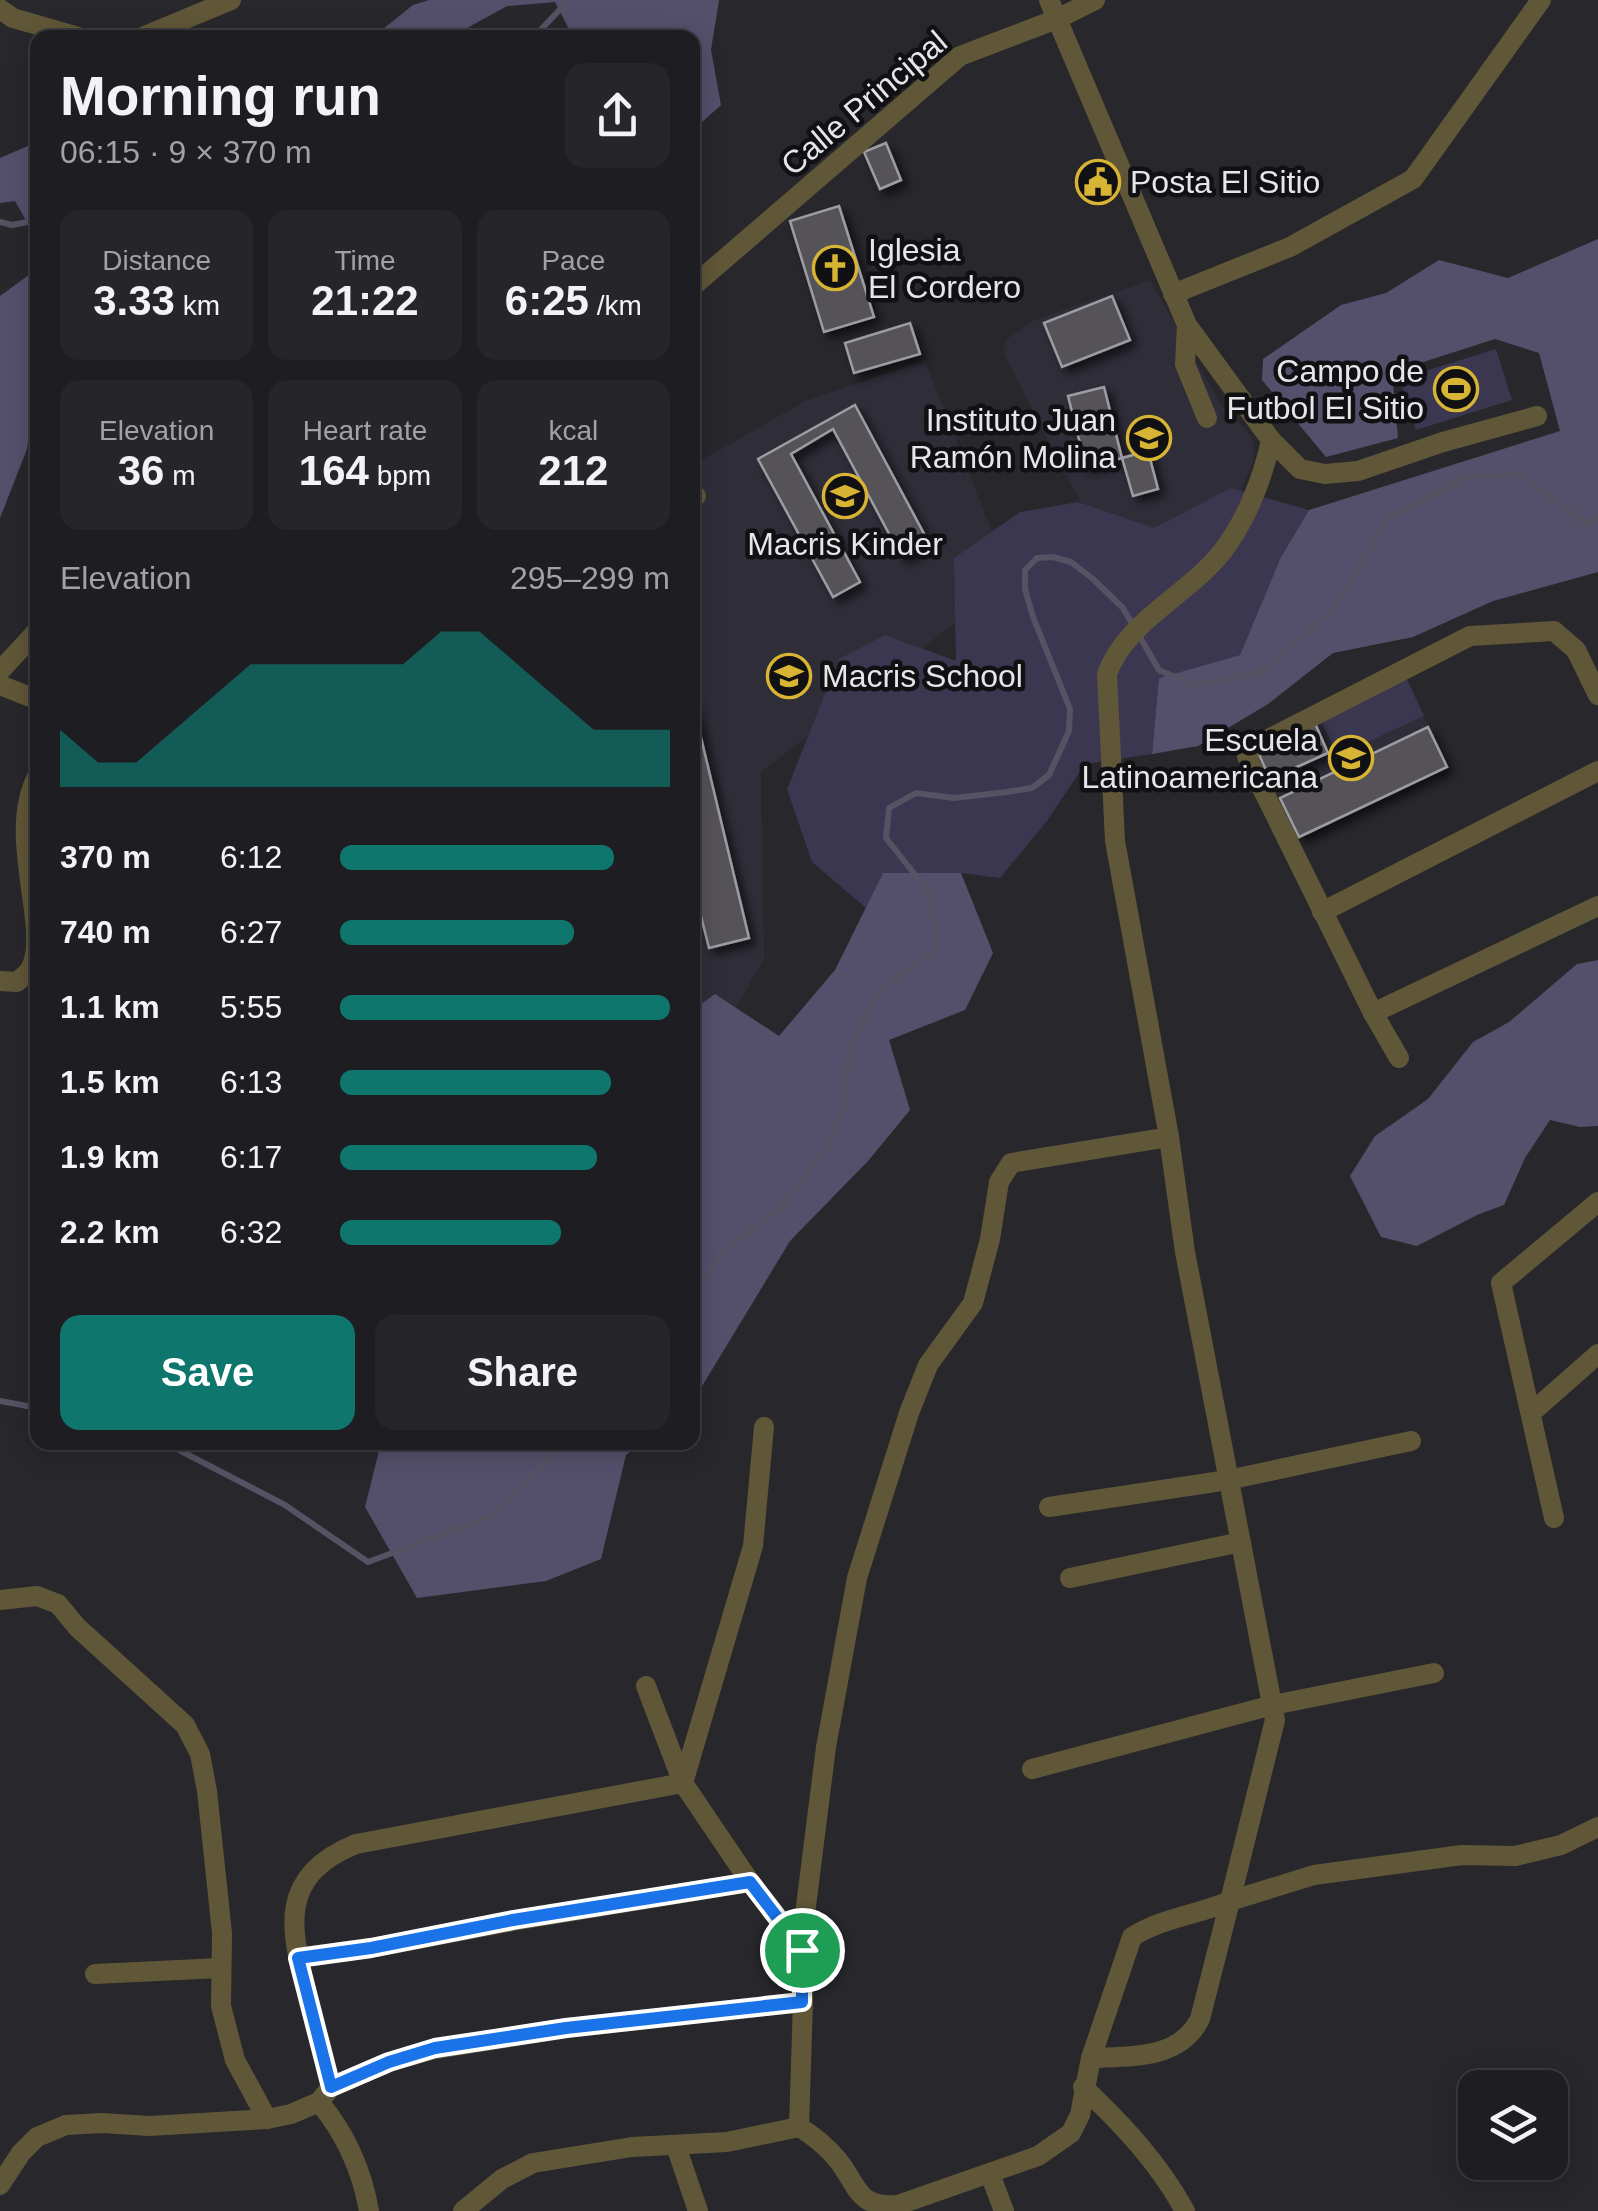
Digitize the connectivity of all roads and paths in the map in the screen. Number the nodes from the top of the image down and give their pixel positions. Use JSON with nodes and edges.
{"nodes":[{"id":1,"x":231,"y":0,"type":"edge"},
{"id":2,"x":1094,"y":0,"type":"edge"},
{"id":3,"x":1541,"y":0,"type":"edge"},
{"id":4,"x":0,"y":9,"type":"edge"},
{"id":5,"x":1053,"y":10,"type":"edge"},
{"id":6,"x":55,"y":30,"type":"edge"},
{"id":7,"x":159,"y":30,"type":"edge"},
{"id":8,"x":700,"y":280,"type":"edge"},
{"id":9,"x":1172,"y":294,"type":"junction"},
{"id":10,"x":1187,"y":325,"type":"junction"},
{"id":11,"x":1537,"y":416,"type":"dead end"},
{"id":12,"x":1207,"y":418,"type":"dead end"},
{"id":13,"x":1272,"y":440,"type":"junction"},
{"id":14,"x":30,"y":639,"type":"edge"},
{"id":15,"x":0,"y":671,"type":"edge"},
{"id":16,"x":0,"y":685,"type":"edge"},
{"id":17,"x":1598,"y":695,"type":"edge"},
{"id":18,"x":30,"y":697,"type":"edge"},
{"id":19,"x":1598,"y":771,"type":"edge"},
{"id":20,"x":30,"y":796,"type":"edge"},
{"id":21,"x":30,"y":897,"type":"edge"},
{"id":22,"x":1598,"y":906,"type":"edge"},
{"id":23,"x":1322,"y":912,"type":"junction"},
{"id":24,"x":30,"y":968,"type":"edge"},
{"id":25,"x":8,"y":981,"type":"edge"},
{"id":26,"x":1373,"y":1013,"type":"junction"},
{"id":27,"x":1398,"y":1058,"type":"dead end"},
{"id":28,"x":1169,"y":1137,"type":"junction"},
{"id":29,"x":1598,"y":1202,"type":"edge"},
{"id":30,"x":1598,"y":1354,"type":"edge"},
{"id":31,"x":1531,"y":1412,"type":"junction"},
{"id":32,"x":764,"y":1427,"type":"dead end"},
{"id":33,"x":1412,"y":1441,"type":"dead end"},
{"id":34,"x":1228,"y":1480,"type":"junction"},
{"id":35,"x":1049,"y":1507,"type":"dead end"},
{"id":36,"x":1554,"y":1518,"type":"dead end"},
{"id":37,"x":1241,"y":1542,"type":"junction"},
{"id":38,"x":1070,"y":1578,"type":"dead end"},
{"id":39,"x":0,"y":1600,"type":"edge"},
{"id":40,"x":1434,"y":1672,"type":"dead end"},
{"id":41,"x":646,"y":1686,"type":"dead end"},
{"id":42,"x":1273,"y":1706,"type":"junction"},
{"id":43,"x":1032,"y":1768,"type":"dead end"},
{"id":44,"x":683,"y":1782,"type":"junction"},
{"id":45,"x":1598,"y":1828,"type":"edge"},
{"id":46,"x":750,"y":1882,"type":"junction"},
{"id":47,"x":1230,"y":1900,"type":"junction"},
{"id":48,"x":802,"y":1950,"type":"junction"},
{"id":49,"x":298,"y":1958,"type":"junction"},
{"id":50,"x":220,"y":1968,"type":"junction"},
{"id":51,"x":95,"y":1974,"type":"dead end"},
{"id":52,"x":802,"y":2002,"type":"junction"},
{"id":53,"x":1091,"y":2058,"type":"junction"},
{"id":54,"x":1083,"y":2087,"type":"junction"},
{"id":55,"x":325,"y":2094,"type":"junction"},
{"id":56,"x":268,"y":2119,"type":"junction"},
{"id":57,"x":799,"y":2126,"type":"junction"},
{"id":58,"x":676,"y":2146,"type":"junction"},
{"id":59,"x":990,"y":2174,"type":"junction"},
{"id":60,"x":0,"y":2185,"type":"edge"},
{"id":61,"x":369,"y":2211,"type":"edge"},
{"id":62,"x":462,"y":2211,"type":"edge"},
{"id":63,"x":698,"y":2211,"type":"edge"},
{"id":64,"x":1004,"y":2211,"type":"edge"},
{"id":65,"x":1185,"y":2211,"type":"edge"}],
"edges":[{"from":1,"to":7,"type":"street"},
{"from":2,"to":5,"type":"street","name":"Calle Principal"},
{"from":3,"to":9,"type":"street"},
{"from":4,"to":6,"type":"street"},
{"from":5,"to":8,"type":"street","name":"Calle Principal"},
{"from":5,"to":9,"type":"street"},
{"from":9,"to":10,"type":"street"},
{"from":10,"to":12,"type":"street"},
{"from":10,"to":13,"type":"street"},
{"from":11,"to":13,"type":"street"},
{"from":13,"to":28,"type":"street"},
{"from":14,"to":15,"type":"street"},
{"from":16,"to":18,"type":"street"},
{"from":17,"to":23,"type":"street"},
{"from":19,"to":23,"type":"street"},
{"from":20,"to":21,"type":"street"},
{"from":22,"to":26,"type":"street"},
{"from":23,"to":26,"type":"street"},
{"from":24,"to":25,"type":"street"},
{"from":26,"to":27,"type":"street"},
{"from":28,"to":34,"type":"street"},
{"from":28,"to":48,"type":"street"},
{"from":29,"to":31,"type":"street"},
{"from":30,"to":31,"type":"street"},
{"from":31,"to":36,"type":"street"},
{"from":32,"to":44,"type":"street"},
{"from":33,"to":34,"type":"street"},
{"from":34,"to":35,"type":"street"},
{"from":34,"to":37,"type":"street"},
{"from":37,"to":38,"type":"street"},
{"from":37,"to":42,"type":"street"},
{"from":39,"to":50,"type":"street"},
{"from":40,"to":42,"type":"street"},
{"from":41,"to":44,"type":"street"},
{"from":42,"to":43,"type":"street"},
{"from":42,"to":47,"type":"street"},
{"from":44,"to":46,"type":"street"},
{"from":44,"to":49,"type":"street"},
{"from":45,"to":47,"type":"street"},
{"from":46,"to":48,"type":"street"},
{"from":46,"to":49,"type":"street"},
{"from":47,"to":53,"type":"street"},
{"from":47,"to":53,"type":"street"},
{"from":48,"to":52,"type":"street"},
{"from":49,"to":55,"type":"street"},
{"from":50,"to":51,"type":"street"},
{"from":50,"to":56,"type":"street"},
{"from":52,"to":55,"type":"street"},
{"from":52,"to":57,"type":"street"},
{"from":53,"to":54,"type":"street"},
{"from":54,"to":59,"type":"street"},
{"from":54,"to":65,"type":"street"},
{"from":55,"to":56,"type":"street"},
{"from":55,"to":61,"type":"street"},
{"from":56,"to":60,"type":"street"},
{"from":57,"to":58,"type":"street"},
{"from":57,"to":59,"type":"street"},
{"from":58,"to":62,"type":"street"},
{"from":58,"to":63,"type":"street"},
{"from":59,"to":64,"type":"street"}]}
